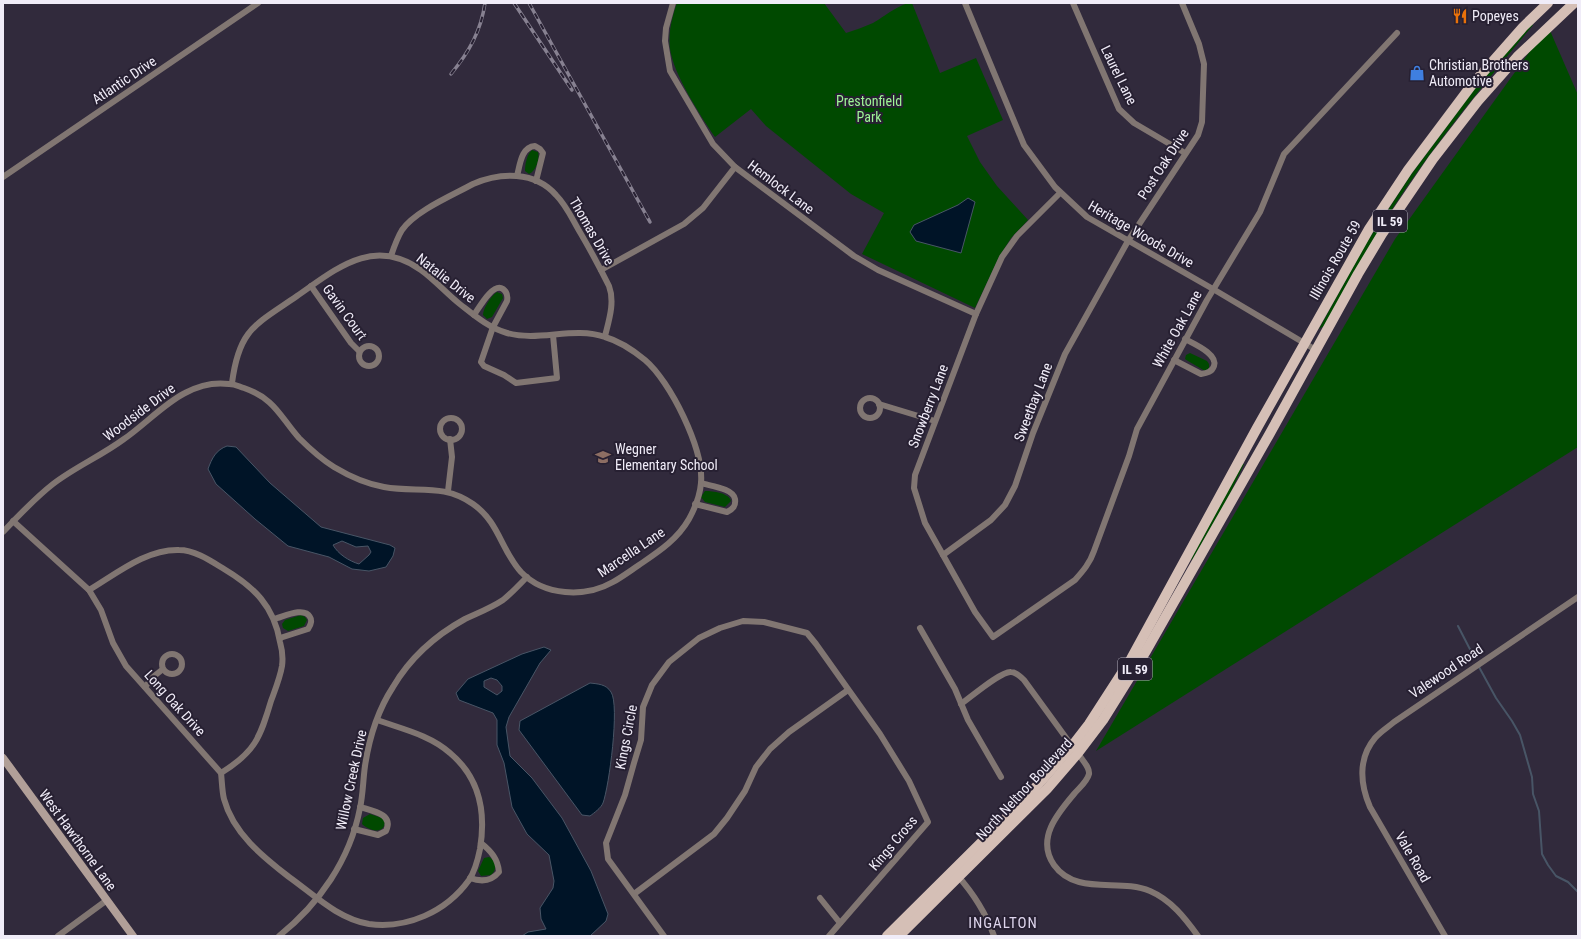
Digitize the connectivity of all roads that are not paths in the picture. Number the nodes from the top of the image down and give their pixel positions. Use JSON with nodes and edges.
{"nodes":[{"id":1,"x":258,"y":3,"type":"edge"},
{"id":2,"x":672,"y":3,"type":"edge"},
{"id":3,"x":965,"y":3,"type":"edge"},
{"id":4,"x":1073,"y":3,"type":"edge"},
{"id":5,"x":1182,"y":3,"type":"edge"},
{"id":6,"x":1548,"y":3,"type":"edge"},
{"id":7,"x":1574,"y":3,"type":"edge"},
{"id":8,"x":1397,"y":33,"type":"dead end"},
{"id":9,"x":1185,"y":153,"type":"junction"},
{"id":10,"x":735,"y":168,"type":"junction"},
{"id":11,"x":517,"y":176,"type":"junction"},
{"id":12,"x":3,"y":177,"type":"edge"},
{"id":13,"x":536,"y":181,"type":"junction"},
{"id":14,"x":1060,"y":193,"type":"junction"},
{"id":15,"x":1128,"y":241,"type":"junction"},
{"id":16,"x":391,"y":256,"type":"junction"},
{"id":17,"x":601,"y":270,"type":"junction"},
{"id":18,"x":311,"y":286,"type":"junction"},
{"id":19,"x":1214,"y":289,"type":"junction"},
{"id":20,"x":976,"y":314,"type":"junction"},
{"id":21,"x":474,"y":315,"type":"junction"},
{"id":22,"x":493,"y":326,"type":"junction"},
{"id":23,"x":553,"y":335,"type":"junction"},
{"id":24,"x":605,"y":336,"type":"junction"},
{"id":25,"x":1185,"y":339,"type":"junction"},
{"id":26,"x":1304,"y":343,"type":"junction"},
{"id":27,"x":1316,"y":350,"type":"junction"},
{"id":28,"x":359,"y":351,"type":"dead end"},
{"id":29,"x":1174,"y":360,"type":"junction"},
{"id":30,"x":232,"y":383,"type":"junction"},
{"id":31,"x":879,"y":404,"type":"dead end"},
{"id":32,"x":935,"y":421,"type":"junction"},
{"id":33,"x":450,"y":439,"type":"dead end"},
{"id":34,"x":701,"y":483,"type":"junction"},
{"id":35,"x":448,"y":491,"type":"junction"},
{"id":36,"x":1233,"y":498,"type":"joint"},
{"id":37,"x":695,"y":504,"type":"junction"},
{"id":38,"x":13,"y":521,"type":"junction"},
{"id":39,"x":3,"y":532,"type":"edge"},
{"id":40,"x":943,"y":555,"type":"junction"},
{"id":41,"x":1186,"y":558,"type":"joint"},
{"id":42,"x":527,"y":577,"type":"junction"},
{"id":43,"x":89,"y":590,"type":"junction"},
{"id":44,"x":1578,"y":597,"type":"edge"},
{"id":45,"x":274,"y":619,"type":"junction"},
{"id":46,"x":920,"y":628,"type":"dead end"},
{"id":47,"x":994,"y":637,"type":"joint"},
{"id":48,"x":280,"y":638,"type":"junction"},
{"id":49,"x":163,"y":669,"type":"dead end"},
{"id":50,"x":145,"y":687,"type":"junction"},
{"id":51,"x":848,"y":690,"type":"junction"},
{"id":52,"x":961,"y":704,"type":"junction"},
{"id":53,"x":377,"y":720,"type":"junction"},
{"id":54,"x":882,"y":737,"type":"joint"},
{"id":55,"x":1075,"y":750,"type":"junction"},
{"id":56,"x":3,"y":758,"type":"edge"},
{"id":57,"x":221,"y":772,"type":"junction"},
{"id":58,"x":1001,"y":777,"type":"dead end"},
{"id":59,"x":1364,"y":790,"type":"joint"},
{"id":60,"x":360,"y":807,"type":"junction"},
{"id":61,"x":354,"y":829,"type":"junction"},
{"id":62,"x":481,"y":843,"type":"junction"},
{"id":63,"x":956,"y":874,"type":"junction"},
{"id":64,"x":470,"y":878,"type":"junction"},
{"id":65,"x":634,"y":894,"type":"junction"},
{"id":66,"x":820,"y":898,"type":"dead end"},
{"id":67,"x":318,"y":899,"type":"junction"},
{"id":68,"x":107,"y":900,"type":"junction"},
{"id":69,"x":840,"y":923,"type":"junction"},
{"id":70,"x":58,"y":936,"type":"edge"},
{"id":71,"x":133,"y":936,"type":"edge"},
{"id":72,"x":279,"y":936,"type":"edge"},
{"id":73,"x":664,"y":936,"type":"edge"},
{"id":74,"x":829,"y":936,"type":"edge"},
{"id":75,"x":887,"y":936,"type":"edge"},
{"id":76,"x":899,"y":936,"type":"edge"},
{"id":77,"x":994,"y":936,"type":"edge"},
{"id":78,"x":1198,"y":936,"type":"edge"},
{"id":79,"x":1445,"y":936,"type":"edge"}],
"edges":[{"from":1,"to":12,"type":"street","name":"Atlantic Drive"},
{"from":2,"to":10,"type":"street","name":"Hemlock Lane"},
{"from":3,"to":14,"type":"street","name":"Heritage Woods Drive"},
{"from":4,"to":9,"type":"street","name":"Laurel Lane"},
{"from":5,"to":9,"type":"street","name":"Post Oak Drive"},
{"from":6,"to":26,"type":"main road","name":"Illinois Route 59","number":"IL 59"},
{"from":7,"to":27,"type":"main road","name":"Illinois Route 59","number":"IL 59"},
{"from":8,"to":19,"type":"street","name":"White Oak Lane"},
{"from":9,"to":15,"type":"street","name":"Post Oak Drive"},
{"from":10,"to":17,"type":"street"},
{"from":10,"to":20,"type":"street","name":"Hemlock Lane"},
{"from":11,"to":13,"type":"street","name":"Thomas Drive"},
{"from":11,"to":13,"type":"street"},
{"from":11,"to":16,"type":"street","name":"Thomas Drive"},
{"from":13,"to":17,"type":"street","name":"Thomas Drive"},
{"from":14,"to":15,"type":"street","name":"Heritage Woods Drive"},
{"from":14,"to":20,"type":"street","name":"Snowberry Lane"},
{"from":15,"to":19,"type":"street","name":"Heritage Woods Drive"},
{"from":15,"to":40,"type":"street","name":"Sweetbay Lane"},
{"from":16,"to":18,"type":"street","name":"Natalie Drive"},
{"from":16,"to":21,"type":"street","name":"Natalie Drive"},
{"from":17,"to":24,"type":"street","name":"Thomas Drive"},
{"from":18,"to":28,"type":"street","name":"Gavin Court"},
{"from":18,"to":30,"type":"street","name":"Natalie Drive"},
{"from":19,"to":25,"type":"street","name":"White Oak Lane"},
{"from":19,"to":26,"type":"street","name":"Heritage Woods Drive"},
{"from":20,"to":32,"type":"street","name":"Snowberry Lane"},
{"from":21,"to":22,"type":"street","name":"Natalie Drive"},
{"from":21,"to":22,"type":"street"},
{"from":22,"to":23,"type":"street","name":"Natalie Drive"},
{"from":22,"to":23,"type":"street"},
{"from":23,"to":24,"type":"street","name":"Natalie Drive"},
{"from":24,"to":34,"type":"street","name":"Marcella Lane"},
{"from":25,"to":29,"type":"street","name":"White Oak Lane"},
{"from":25,"to":29,"type":"street"},
{"from":26,"to":27,"type":"street","name":"Heritage Woods Drive"},
{"from":26,"to":41,"type":"main road","name":"Illinois Route 59","number":"IL 59"},
{"from":27,"to":36,"type":"main road","name":"Illinois Route 59","number":"IL 59"},
{"from":29,"to":47,"type":"street","name":"White Oak Lane"},
{"from":30,"to":35,"type":"street","name":"Woodside Drive"},
{"from":30,"to":38,"type":"street","name":"Woodside Drive"},
{"from":31,"to":32,"type":"street"},
{"from":32,"to":40,"type":"street","name":"Snowberry Lane"},
{"from":33,"to":35,"type":"street"},
{"from":34,"to":37,"type":"street","name":"Marcella Lane"},
{"from":34,"to":37,"type":"street"},
{"from":35,"to":42,"type":"street","name":"Woodside Drive"},
{"from":36,"to":55,"type":"main road","name":"North Neltnor Boulevard","number":"IL 59"},
{"from":37,"to":42,"type":"street","name":"Marcella Lane"},
{"from":38,"to":39,"type":"street","name":"Woodside Drive"},
{"from":38,"to":43,"type":"street","name":"Long Oak Drive"},
{"from":40,"to":47,"type":"street","name":"Snowberry Lane"},
{"from":41,"to":55,"type":"main road","name":"North Neltnor Boulevard","number":"IL 59"},
{"from":42,"to":53,"type":"street","name":"Willow Creek Drive"},
{"from":43,"to":45,"type":"street"},
{"from":43,"to":50,"type":"street","name":"Long Oak Drive"},
{"from":44,"to":59,"type":"street","name":"Valewood Road"},
{"from":45,"to":48,"type":"street"},
{"from":45,"to":48,"type":"street"},
{"from":46,"to":52,"type":"street"},
{"from":48,"to":57,"type":"street"},
{"from":49,"to":50,"type":"street"},
{"from":50,"to":57,"type":"street","name":"Long Oak Drive"},
{"from":51,"to":54,"type":"street","name":"Kings Circle"},
{"from":51,"to":65,"type":"street"},
{"from":51,"to":65,"type":"street","name":"Kings Circle"},
{"from":52,"to":55,"type":"street"},
{"from":52,"to":58,"type":"street"},
{"from":53,"to":60,"type":"street","name":"Willow Creek Drive"},
{"from":53,"to":62,"type":"street"},
{"from":54,"to":69,"type":"street","name":"Kings Cross"},
{"from":55,"to":63,"type":"main road","name":"North Neltnor Boulevard","number":"IL 59"},
{"from":55,"to":78,"type":"street"},
{"from":56,"to":68,"type":"street","name":"West Hawthorne Lane"},
{"from":57,"to":67,"type":"street"},
{"from":59,"to":79,"type":"street","name":"Vale Road"},
{"from":60,"to":61,"type":"street","name":"Willow Creek Drive"},
{"from":60,"to":61,"type":"street"},
{"from":61,"to":67,"type":"street","name":"Willow Creek Drive"},
{"from":62,"to":64,"type":"street"},
{"from":62,"to":64,"type":"street"},
{"from":63,"to":75,"type":"main road","name":"North Neltnor Boulevard","number":"IL 59"},
{"from":63,"to":76,"type":"main road","name":"North Neltnor Boulevard","number":"IL 59"},
{"from":63,"to":77,"type":"street"},
{"from":64,"to":67,"type":"street"},
{"from":65,"to":73,"type":"street"},
{"from":66,"to":69,"type":"street"},
{"from":67,"to":72,"type":"street","name":"Willow Creek Drive"},
{"from":68,"to":70,"type":"street"},
{"from":68,"to":71,"type":"street","name":"West Hawthorne Lane"},
{"from":69,"to":74,"type":"street","name":"Kings Cross"}]}
